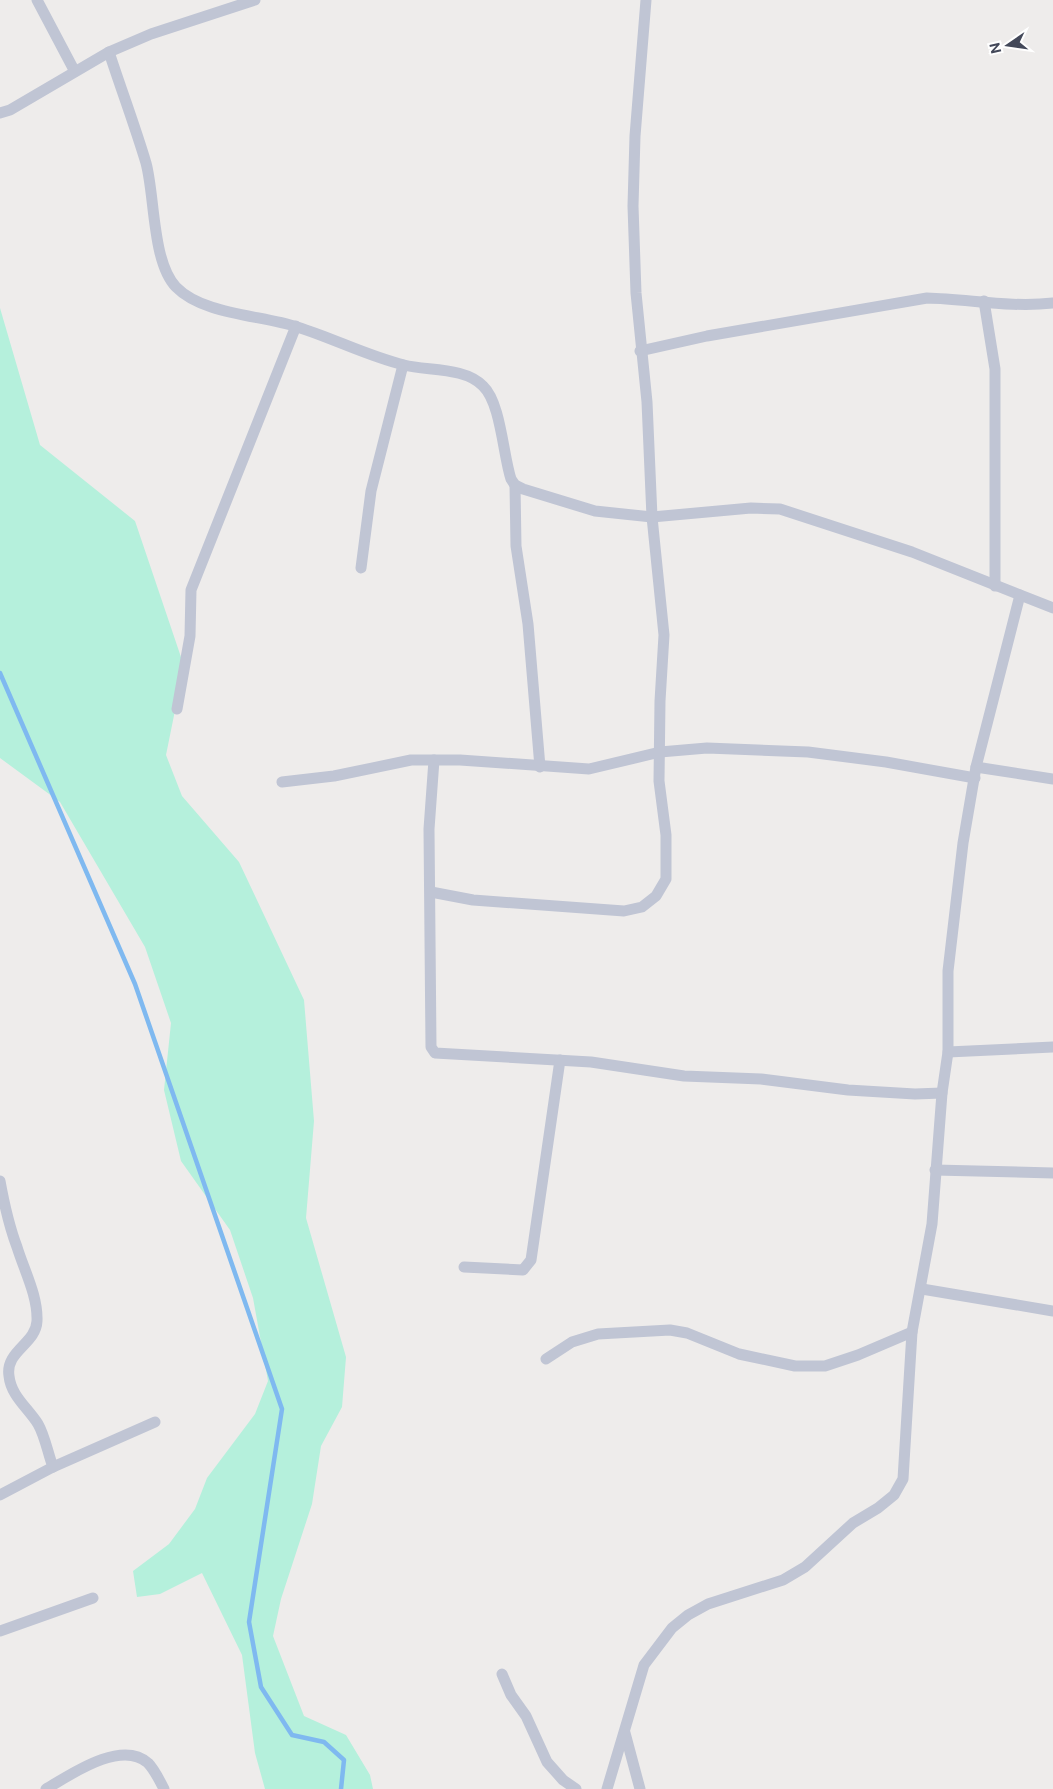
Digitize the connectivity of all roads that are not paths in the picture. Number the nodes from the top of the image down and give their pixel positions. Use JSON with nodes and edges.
{"nodes":[{"id":1,"x":37,"y":0,"type":"edge"},
{"id":2,"x":255,"y":0,"type":"edge"},
{"id":3,"x":646,"y":0,"type":"edge"},
{"id":4,"x":109,"y":52,"type":"junction"},
{"id":5,"x":74,"y":70,"type":"junction"},
{"id":6,"x":0,"y":113,"type":"edge"},
{"id":7,"x":984,"y":301,"type":"junction"},
{"id":8,"x":1053,"y":303,"type":"edge"},
{"id":9,"x":296,"y":326,"type":"junction"},
{"id":10,"x":640,"y":352,"type":"junction"},
{"id":11,"x":403,"y":365,"type":"junction"},
{"id":12,"x":515,"y":486,"type":"junction"},
{"id":13,"x":652,"y":517,"type":"junction"},
{"id":14,"x":361,"y":568,"type":"dead end"},
{"id":15,"x":995,"y":586,"type":"junction"},
{"id":16,"x":1020,"y":595,"type":"junction"},
{"id":17,"x":1053,"y":608,"type":"edge"},
{"id":18,"x":178,"y":709,"type":"dead end"},
{"id":19,"x":660,"y":752,"type":"junction"},
{"id":20,"x":434,"y":760,"type":"junction"},
{"id":21,"x":540,"y":767,"type":"junction"},
{"id":22,"x":976,"y":772,"type":"junction"},
{"id":23,"x":1053,"y":779,"type":"edge"},
{"id":24,"x":282,"y":782,"type":"dead end"},
{"id":25,"x":430,"y":892,"type":"junction"},
{"id":26,"x":1053,"y":1047,"type":"edge"},
{"id":27,"x":948,"y":1052,"type":"junction"},
{"id":28,"x":560,"y":1060,"type":"junction"},
{"id":29,"x":942,"y":1093,"type":"junction"},
{"id":30,"x":935,"y":1170,"type":"junction"},
{"id":31,"x":1053,"y":1173,"type":"edge"},
{"id":32,"x":0,"y":1181,"type":"edge"},
{"id":33,"x":464,"y":1267,"type":"dead end"},
{"id":34,"x":922,"y":1289,"type":"junction"},
{"id":35,"x":1053,"y":1311,"type":"edge"},
{"id":36,"x":912,"y":1332,"type":"junction"},
{"id":37,"x":546,"y":1359,"type":"dead end"},
{"id":38,"x":155,"y":1422,"type":"dead end"},
{"id":39,"x":52,"y":1467,"type":"junction"},
{"id":40,"x":0,"y":1495,"type":"edge"},
{"id":41,"x":93,"y":1598,"type":"dead end"},
{"id":42,"x":0,"y":1631,"type":"edge"},
{"id":43,"x":502,"y":1674,"type":"dead end"},
{"id":44,"x":625,"y":1733,"type":"junction"},
{"id":45,"x":46,"y":1789,"type":"edge"},
{"id":46,"x":164,"y":1789,"type":"edge"},
{"id":47,"x":576,"y":1789,"type":"edge"},
{"id":48,"x":607,"y":1789,"type":"edge"},
{"id":49,"x":640,"y":1789,"type":"edge"}],
"edges":[{"from":1,"to":5,"type":"street"},
{"from":2,"to":4,"type":"street"},
{"from":3,"to":10,"type":"street"},
{"from":4,"to":5,"type":"street"},
{"from":4,"to":9,"type":"street"},
{"from":5,"to":6,"type":"street"},
{"from":7,"to":8,"type":"street"},
{"from":7,"to":10,"type":"street"},
{"from":7,"to":15,"type":"street"},
{"from":9,"to":11,"type":"street"},
{"from":9,"to":18,"type":"street"},
{"from":10,"to":13,"type":"street"},
{"from":11,"to":12,"type":"street"},
{"from":11,"to":14,"type":"street"},
{"from":12,"to":13,"type":"street"},
{"from":12,"to":21,"type":"street"},
{"from":13,"to":15,"type":"street"},
{"from":13,"to":19,"type":"street"},
{"from":15,"to":16,"type":"street"},
{"from":16,"to":17,"type":"street"},
{"from":16,"to":22,"type":"street"},
{"from":19,"to":21,"type":"street"},
{"from":19,"to":22,"type":"street"},
{"from":19,"to":25,"type":"street"},
{"from":20,"to":21,"type":"street"},
{"from":20,"to":24,"type":"street"},
{"from":20,"to":25,"type":"street"},
{"from":22,"to":23,"type":"street"},
{"from":22,"to":27,"type":"street"},
{"from":25,"to":28,"type":"street"},
{"from":26,"to":27,"type":"street"},
{"from":27,"to":29,"type":"street"},
{"from":28,"to":29,"type":"street"},
{"from":28,"to":33,"type":"street"},
{"from":29,"to":30,"type":"street"},
{"from":30,"to":31,"type":"street"},
{"from":30,"to":34,"type":"street"},
{"from":32,"to":39,"type":"street"},
{"from":34,"to":35,"type":"street"},
{"from":34,"to":36,"type":"street"},
{"from":36,"to":37,"type":"street"},
{"from":36,"to":44,"type":"street"},
{"from":38,"to":39,"type":"street"},
{"from":39,"to":40,"type":"street"},
{"from":41,"to":42,"type":"street"},
{"from":43,"to":47,"type":"street"},
{"from":44,"to":48,"type":"street"},
{"from":44,"to":49,"type":"street"},
{"from":45,"to":46,"type":"street"}]}
